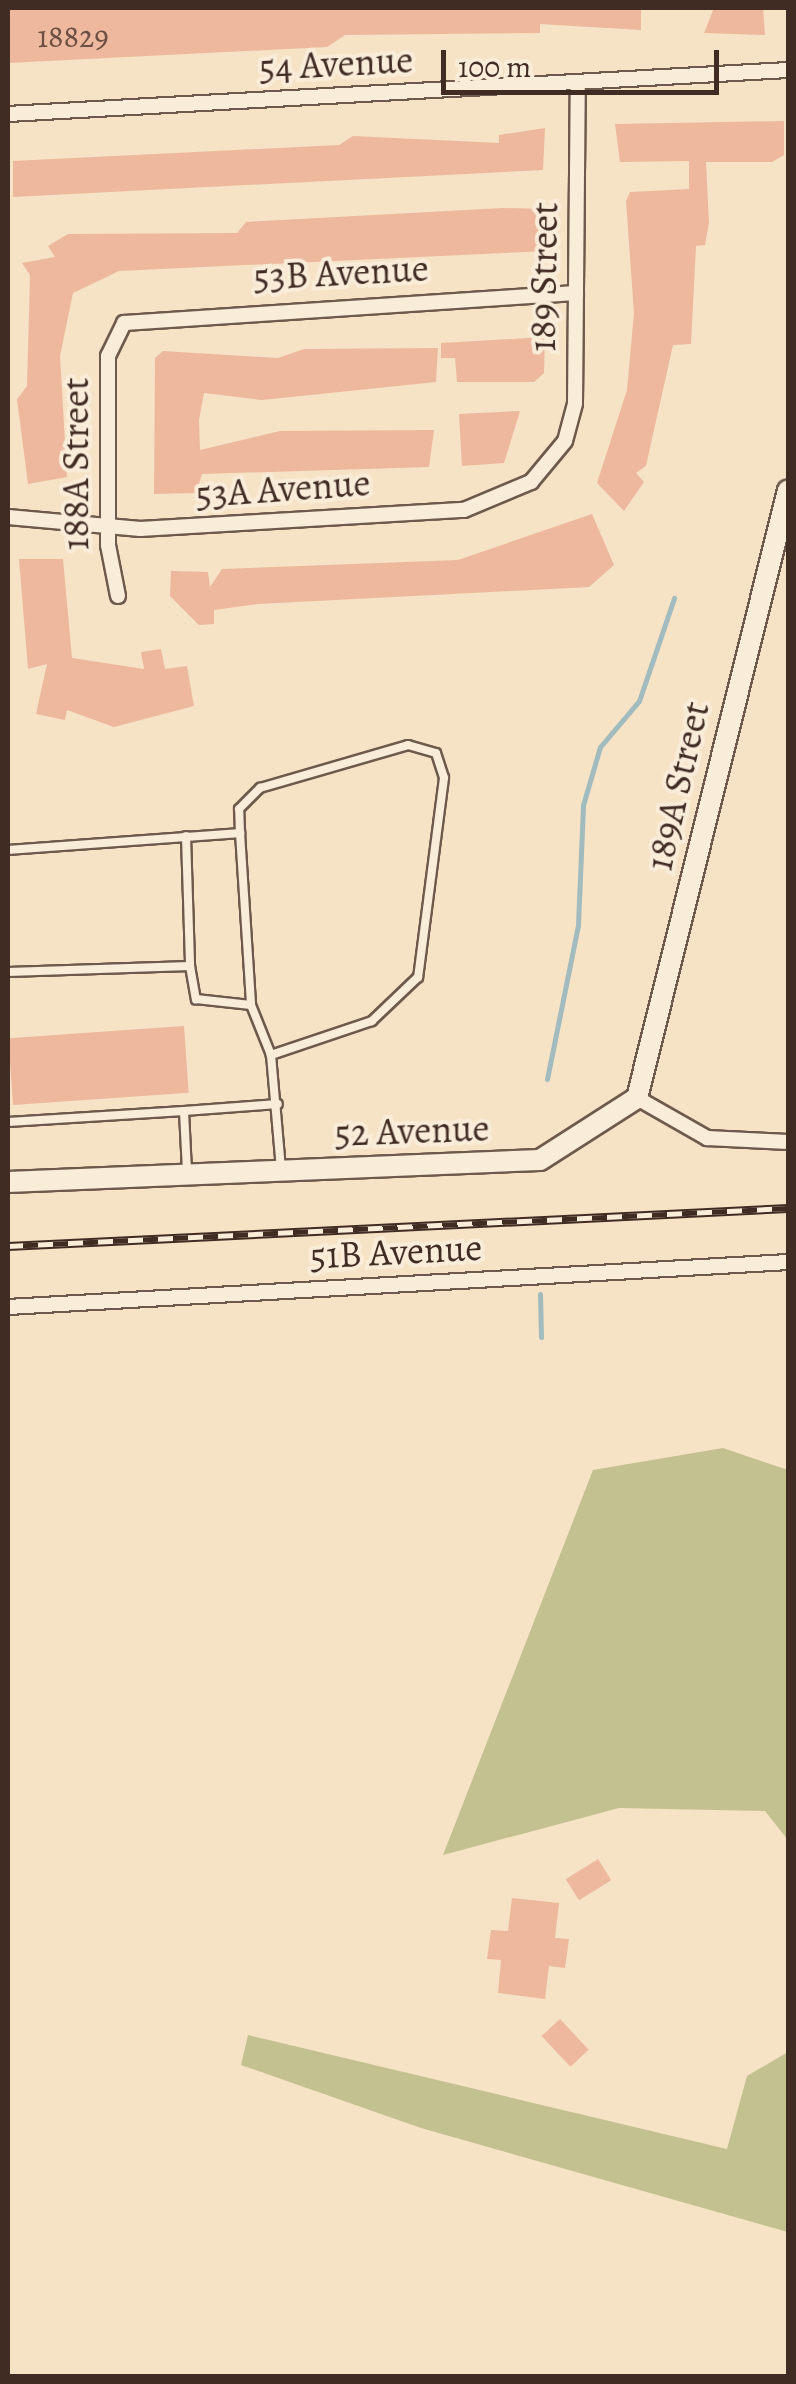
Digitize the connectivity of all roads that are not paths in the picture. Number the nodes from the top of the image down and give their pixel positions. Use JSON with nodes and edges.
{"nodes":[{"id":1,"x":788,"y":70,"type":"edge"},
{"id":2,"x":578,"y":82,"type":"junction"},
{"id":3,"x":8,"y":114,"type":"edge"},
{"id":4,"x":576,"y":294,"type":"junction"},
{"id":5,"x":115,"y":332,"type":"joint"},
{"id":6,"x":549,"y":465,"type":"joint"},
{"id":7,"x":788,"y":490,"type":"edge"},
{"id":8,"x":8,"y":517,"type":"edge"},
{"id":9,"x":107,"y":527,"type":"junction"},
{"id":10,"x":118,"y":596,"type":"dead end"},
{"id":11,"x":240,"y":833,"type":"junction"},
{"id":12,"x":186,"y":836,"type":"junction"},
{"id":13,"x":8,"y":850,"type":"edge"},
{"id":14,"x":190,"y":966,"type":"junction"},
{"id":15,"x":8,"y":972,"type":"edge"},
{"id":16,"x":250,"y":1005,"type":"junction"},
{"id":17,"x":271,"y":1055,"type":"junction"},
{"id":18,"x":637,"y":1098,"type":"junction"},
{"id":19,"x":278,"y":1104,"type":"junction"},
{"id":20,"x":184,"y":1111,"type":"junction"},
{"id":21,"x":8,"y":1122,"type":"edge"},
{"id":22,"x":788,"y":1142,"type":"edge"},
{"id":23,"x":282,"y":1171,"type":"junction"},
{"id":24,"x":187,"y":1176,"type":"junction"},
{"id":25,"x":8,"y":1182,"type":"edge"},
{"id":26,"x":788,"y":1262,"type":"edge"},
{"id":27,"x":8,"y":1307,"type":"edge"}],
"edges":[{"from":1,"to":2,"type":"street","name":"54 Avenue"},
{"from":2,"to":3,"type":"street","name":"54 Avenue"},
{"from":2,"to":4,"type":"street","name":"189 Street"},
{"from":4,"to":5,"type":"street","name":"53B Avenue"},
{"from":4,"to":6,"type":"street","name":"189 Street"},
{"from":5,"to":9,"type":"street","name":"188A Street"},
{"from":6,"to":9,"type":"street","name":"53A Avenue"},
{"from":7,"to":18,"type":"street","name":"189A Street"},
{"from":8,"to":9,"type":"street","name":"53A Avenue"},
{"from":9,"to":10,"type":"street","name":"188A Street"},
{"from":11,"to":12,"type":"lane"},
{"from":11,"to":16,"type":"lane"},
{"from":11,"to":17,"type":"lane"},
{"from":12,"to":13,"type":"lane"},
{"from":12,"to":14,"type":"lane"},
{"from":14,"to":15,"type":"lane"},
{"from":14,"to":16,"type":"lane"},
{"from":16,"to":17,"type":"lane"},
{"from":17,"to":19,"type":"lane"},
{"from":18,"to":22,"type":"street"},
{"from":18,"to":23,"type":"street","name":"52 Avenue"},
{"from":19,"to":20,"type":"lane"},
{"from":19,"to":23,"type":"lane"},
{"from":20,"to":21,"type":"lane"},
{"from":20,"to":24,"type":"lane"},
{"from":23,"to":24,"type":"street","name":"52 Avenue"},
{"from":24,"to":25,"type":"street","name":"52 Avenue"},
{"from":26,"to":27,"type":"street","name":"51B Avenue"}]}
